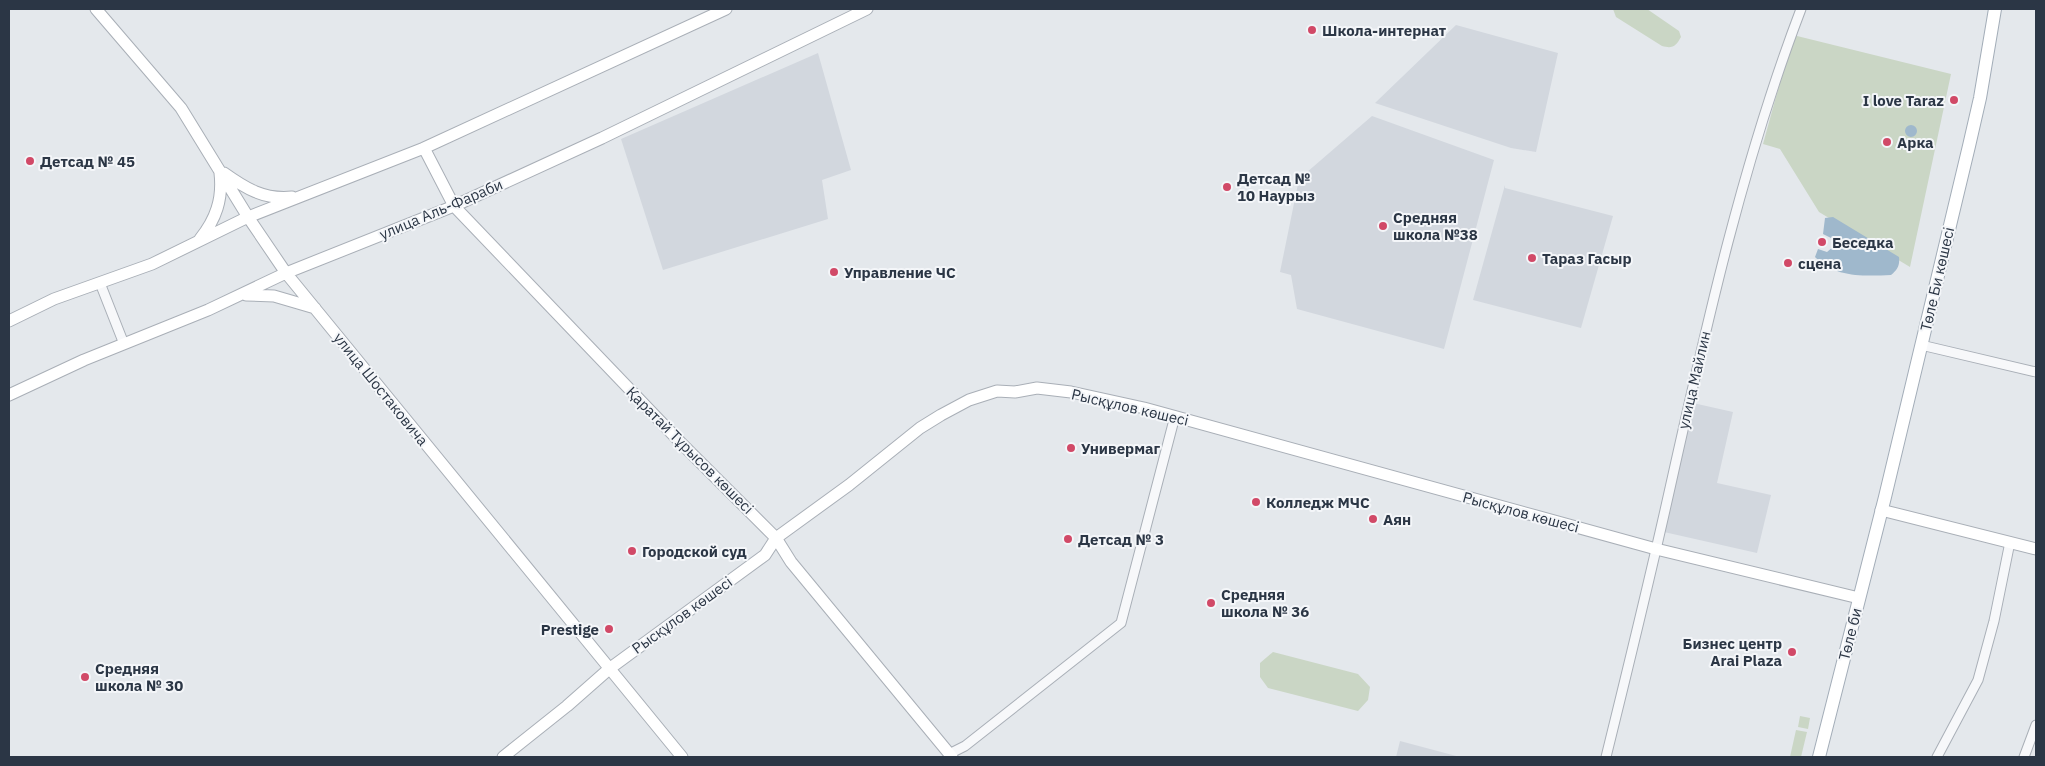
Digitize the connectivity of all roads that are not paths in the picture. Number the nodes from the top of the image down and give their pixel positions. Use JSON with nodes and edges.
{"nodes":[{"id":1,"x":96,"y":9,"type":"edge"},
{"id":2,"x":726,"y":9,"type":"edge"},
{"id":3,"x":868,"y":9,"type":"edge"},
{"id":4,"x":1801,"y":9,"type":"edge"},
{"id":5,"x":1989,"y":9,"type":"edge"},
{"id":6,"x":1995,"y":9,"type":"edge"},
{"id":7,"x":2001,"y":9,"type":"edge"},
{"id":8,"x":1988,"y":48,"type":"junction"},
{"id":9,"x":424,"y":148,"type":"junction"},
{"id":10,"x":219,"y":169,"type":"junction"},
{"id":11,"x":301,"y":196,"type":"junction"},
{"id":12,"x":454,"y":206,"type":"junction"},
{"id":13,"x":248,"y":217,"type":"junction"},
{"id":14,"x":197,"y":242,"type":"junction"},
{"id":15,"x":286,"y":273,"type":"junction"},
{"id":16,"x":100,"y":283,"type":"junction"},
{"id":17,"x":239,"y":295,"type":"junction"},
{"id":18,"x":316,"y":309,"type":"junction"},
{"id":19,"x":9,"y":321,"type":"edge"},
{"id":20,"x":124,"y":344,"type":"junction"},
{"id":21,"x":1922,"y":345,"type":"junction"},
{"id":22,"x":2036,"y":372,"type":"edge"},
{"id":23,"x":9,"y":395,"type":"edge"},
{"id":24,"x":1175,"y":416,"type":"junction"},
{"id":25,"x":1881,"y":510,"type":"junction"},
{"id":26,"x":776,"y":538,"type":"junction"},
{"id":27,"x":2010,"y":542,"type":"junction"},
{"id":28,"x":2036,"y":549,"type":"edge"},
{"id":29,"x":1656,"y":550,"type":"junction"},
{"id":30,"x":1859,"y":598,"type":"junction"},
{"id":31,"x":609,"y":669,"type":"junction"},
{"id":32,"x":2036,"y":725,"type":"edge"},
{"id":33,"x":951,"y":756,"type":"edge"},
{"id":34,"x":503,"y":757,"type":"edge"},
{"id":35,"x":682,"y":757,"type":"edge"},
{"id":36,"x":1606,"y":757,"type":"edge"},
{"id":37,"x":1819,"y":757,"type":"edge"},
{"id":38,"x":1938,"y":757,"type":"edge"},
{"id":39,"x":2024,"y":757,"type":"edge"}],
"edges":[{"from":1,"to":10,"type":"main road","name":"улица Шостаковича"},
{"from":2,"to":9,"type":"main road"},
{"from":3,"to":12,"type":"main road","name":"улица Аль-Фараби"},
{"from":4,"to":29,"type":"street","name":"улица Майлин"},
{"from":5,"to":8,"type":"main road"},
{"from":6,"to":8,"type":"main road","name":"Төле Би көшесі"},
{"from":7,"to":8,"type":"main road"},
{"from":8,"to":21,"type":"main road","name":"Төле Би көшесі"},
{"from":9,"to":11,"type":"main road"},
{"from":9,"to":12,"type":"main road","name":"Қаратай Тұрысов көшесі"},
{"from":10,"to":11,"type":"main road"},
{"from":10,"to":13,"type":"main road","name":"улица Шостаковича"},
{"from":10,"to":14,"type":"main road"},
{"from":11,"to":13,"type":"main road"},
{"from":12,"to":15,"type":"main road","name":"улица Аль-Фараби"},
{"from":12,"to":26,"type":"main road","name":"Қаратай Тұрысов көшесі"},
{"from":13,"to":14,"type":"main road"},
{"from":13,"to":15,"type":"main road","name":"улица Шостаковича"},
{"from":14,"to":16,"type":"main road"},
{"from":15,"to":17,"type":"main road","name":"улица Аль-Фараби"},
{"from":15,"to":18,"type":"main road","name":"улица Шостаковича"},
{"from":16,"to":19,"type":"main road"},
{"from":16,"to":20,"type":"street"},
{"from":17,"to":18,"type":"main road"},
{"from":17,"to":20,"type":"main road","name":"улица Аль-Фараби"},
{"from":18,"to":31,"type":"main road","name":"улица Шостаковича"},
{"from":20,"to":23,"type":"main road","name":"улица Аль-Фараби"},
{"from":21,"to":22,"type":"street"},
{"from":21,"to":25,"type":"main road","name":"Төле Би көшесі"},
{"from":24,"to":26,"type":"main road","name":"Рысқұлов көшесі"},
{"from":24,"to":29,"type":"main road","name":"Рысқұлов көшесі"},
{"from":24,"to":33,"type":"street"},
{"from":25,"to":27,"type":"main road"},
{"from":25,"to":30,"type":"main road","name":"Төле би"},
{"from":26,"to":31,"type":"main road","name":"Рысқұлов көшесі"},
{"from":26,"to":33,"type":"main road","name":"Қаратай Тұрысов көшесі"},
{"from":27,"to":28,"type":"main road"},
{"from":27,"to":38,"type":"street"},
{"from":29,"to":30,"type":"main road","name":"Рысқұлов көшесі"},
{"from":29,"to":36,"type":"street","name":"улица Майлин"},
{"from":30,"to":37,"type":"main road","name":"Төле би"},
{"from":31,"to":34,"type":"main road","name":"Рысқұлов көшесі"},
{"from":31,"to":35,"type":"main road","name":"улица Шостаковича"},
{"from":32,"to":39,"type":"street"}]}
